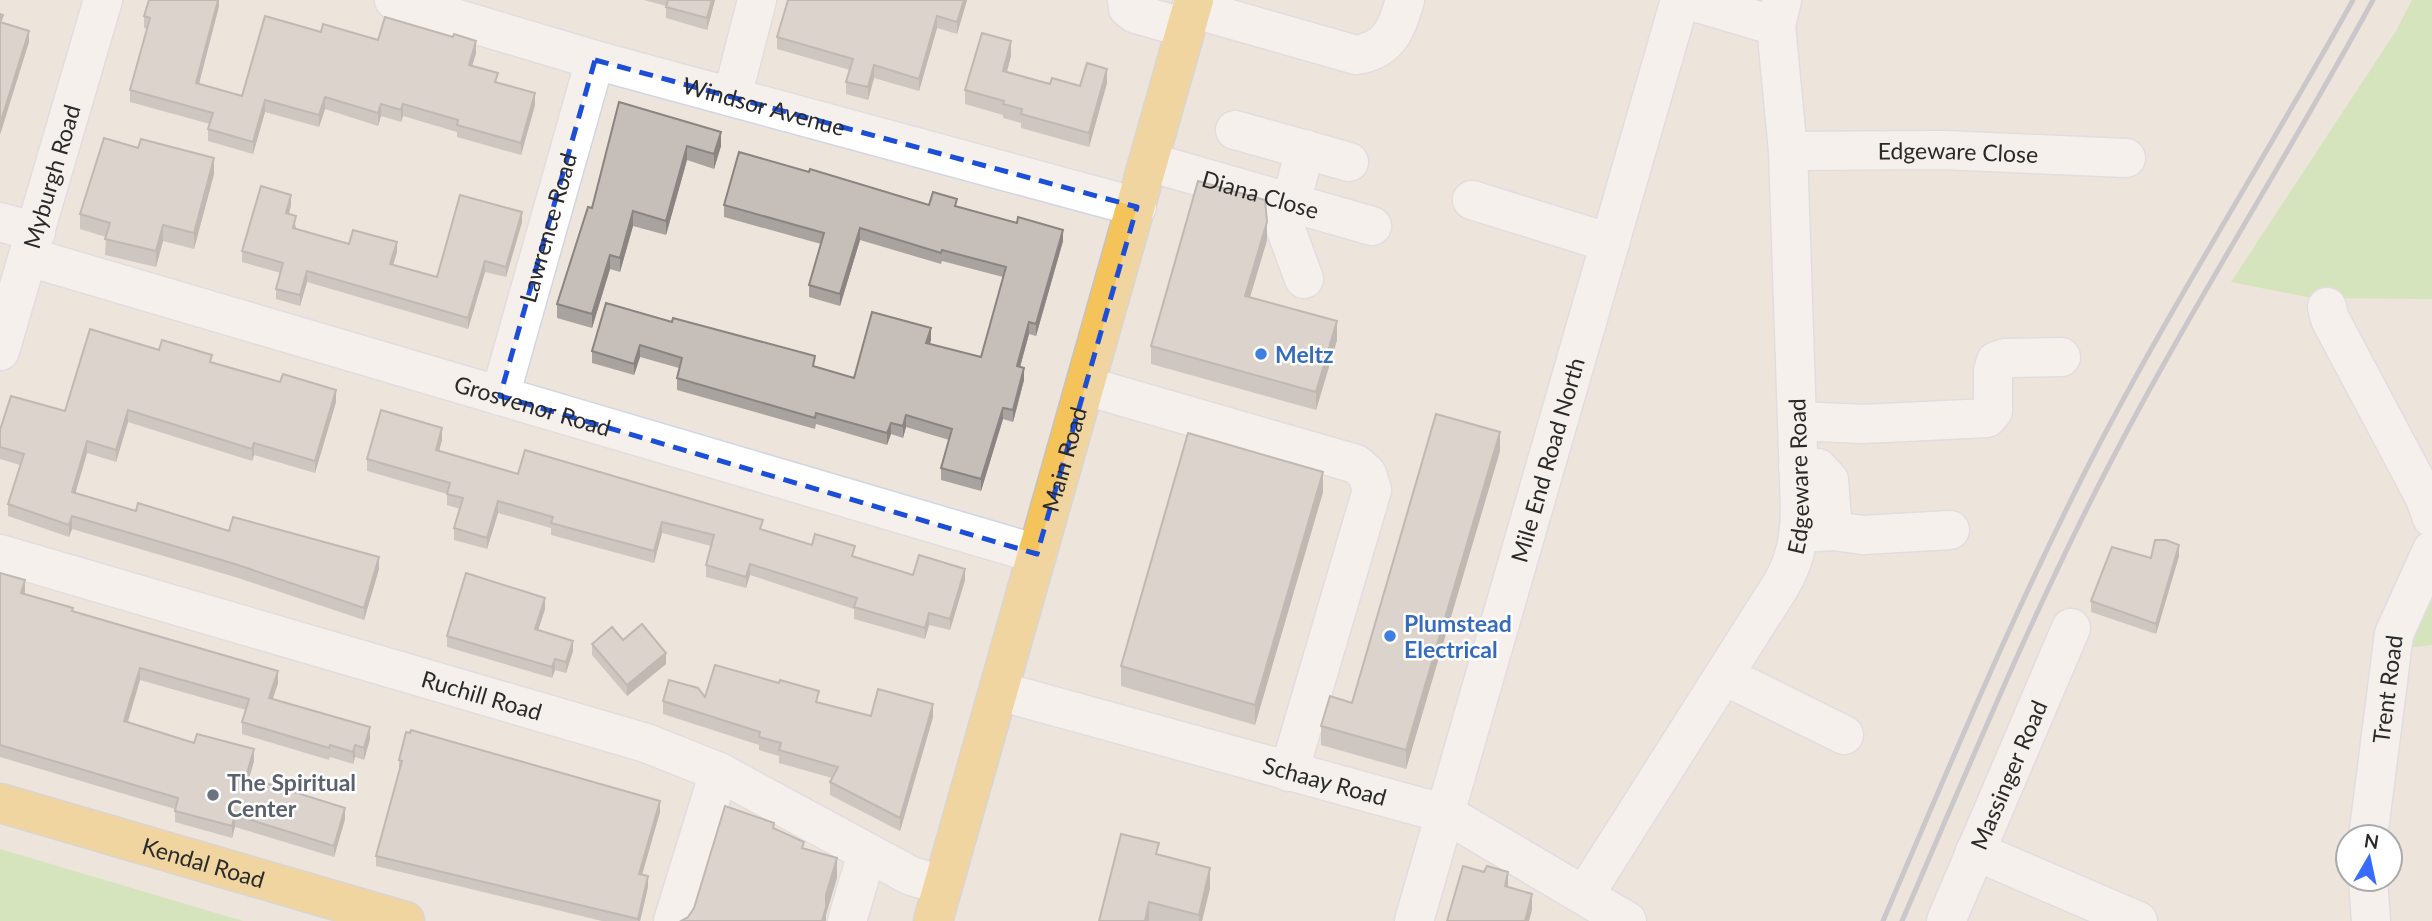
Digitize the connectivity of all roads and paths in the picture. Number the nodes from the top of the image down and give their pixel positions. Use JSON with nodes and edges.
{"nodes":[{"id":1,"x":103,"y":0,"type":"edge"},
{"id":2,"x":394,"y":0,"type":"edge"},
{"id":3,"x":757,"y":0,"type":"edge"},
{"id":4,"x":1127,"y":0,"type":"edge"},
{"id":5,"x":1405,"y":0,"type":"edge"},
{"id":6,"x":1680,"y":0,"type":"edge"},
{"id":7,"x":1688,"y":0,"type":"edge"},
{"id":8,"x":1190,"y":12,"type":"edge"},
{"id":9,"x":1779,"y":13,"type":"edge"},
{"id":10,"x":595,"y":60,"type":"junction"},
{"id":11,"x":732,"y":97,"type":"junction"},
{"id":12,"x":1235,"y":130,"type":"dead end"},
{"id":13,"x":1305,"y":149,"type":"junction"},
{"id":14,"x":1788,"y":150,"type":"junction"},
{"id":15,"x":2126,"y":158,"type":"dead end"},
{"id":16,"x":1349,"y":162,"type":"dead end"},
{"id":17,"x":1149,"y":163,"type":"junction"},
{"id":18,"x":1472,"y":200,"type":"dead end"},
{"id":19,"x":1290,"y":203,"type":"junction"},
{"id":20,"x":1137,"y":207,"type":"junction"},
{"id":21,"x":1372,"y":226,"type":"dead end"},
{"id":22,"x":21,"y":237,"type":"edge"},
{"id":23,"x":1610,"y":243,"type":"junction"},
{"id":24,"x":1304,"y":279,"type":"dead end"},
{"id":25,"x":2327,"y":307,"type":"dead end"},
{"id":26,"x":0,"y":351,"type":"edge"},
{"id":27,"x":2061,"y":357,"type":"dead end"},
{"id":28,"x":1086,"y":386,"type":"junction"},
{"id":29,"x":500,"y":396,"type":"junction"},
{"id":30,"x":1797,"y":421,"type":"junction"},
{"id":31,"x":2432,"y":518,"type":"edge"},
{"id":32,"x":1950,"y":530,"type":"dead end"},
{"id":33,"x":1816,"y":532,"type":"junction"},
{"id":34,"x":2432,"y":550,"type":"edge"},
{"id":35,"x":0,"y":554,"type":"edge"},
{"id":36,"x":1037,"y":554,"type":"junction"},
{"id":37,"x":2071,"y":628,"type":"dead end"},
{"id":38,"x":1725,"y":676,"type":"junction"},
{"id":39,"x":999,"y":691,"type":"junction"},
{"id":40,"x":1844,"y":735,"type":"dead end"},
{"id":41,"x":719,"y":772,"type":"junction"},
{"id":42,"x":1289,"y":772,"type":"junction"},
{"id":43,"x":0,"y":803,"type":"edge"},
{"id":44,"x":1446,"y":814,"type":"junction"},
{"id":45,"x":2370,"y":823,"type":"edge"},
{"id":46,"x":1975,"y":851,"type":"junction"},
{"id":47,"x":867,"y":853,"type":"junction"},
{"id":48,"x":2369,"y":893,"type":"edge"},
{"id":49,"x":1585,"y":894,"type":"junction"},
{"id":50,"x":938,"y":903,"type":"edge"},
{"id":51,"x":398,"y":920,"type":"edge"},
{"id":52,"x":673,"y":921,"type":"edge"},
{"id":53,"x":847,"y":921,"type":"edge"},
{"id":54,"x":1414,"y":921,"type":"edge"},
{"id":55,"x":1627,"y":921,"type":"edge"},
{"id":56,"x":1945,"y":921,"type":"edge"},
{"id":57,"x":2138,"y":921,"type":"edge"},
{"id":58,"x":2371,"y":921,"type":"edge"}],
"edges":[{"from":1,"to":22,"type":"street","name":"Myburgh Road"},
{"from":2,"to":10,"type":"street","name":"Windsor Avenue"},
{"from":3,"to":11,"type":"street"},
{"from":4,"to":8,"type":"street"},
{"from":5,"to":8,"type":"street"},
{"from":6,"to":23,"type":"street","name":"Mile End Road North"},
{"from":7,"to":9,"type":"street"},
{"from":8,"to":17,"type":"main road","name":"Main Road"},
{"from":9,"to":14,"type":"street","name":"Edgeware Road"},
{"from":10,"to":11,"type":"street","name":"Windsor Avenue"},
{"from":10,"to":29,"type":"street","name":"Lawrence Road"},
{"from":11,"to":20,"type":"street","name":"Windsor Avenue"},
{"from":12,"to":13,"type":"street"},
{"from":13,"to":16,"type":"street"},
{"from":13,"to":19,"type":"street"},
{"from":14,"to":15,"type":"street","name":"Edgeware Close"},
{"from":14,"to":30,"type":"street","name":"Edgeware Road"},
{"from":17,"to":19,"type":"street","name":"Diana Close"},
{"from":17,"to":20,"type":"main road","name":"Main Road"},
{"from":18,"to":23,"type":"street"},
{"from":19,"to":21,"type":"street","name":"Diana Close"},
{"from":19,"to":24,"type":"street"},
{"from":20,"to":28,"type":"main road","name":"Main Road"},
{"from":22,"to":26,"type":"street","name":"Myburgh Road"},
{"from":22,"to":29,"type":"street","name":"Grosvenor Road"},
{"from":23,"to":44,"type":"street","name":"Mile End Road North"},
{"from":25,"to":31,"type":"street"},
{"from":27,"to":30,"type":"street"},
{"from":28,"to":36,"type":"main road","name":"Main Road"},
{"from":28,"to":42,"type":"street"},
{"from":29,"to":36,"type":"street","name":"Grosvenor Road"},
{"from":30,"to":33,"type":"street","name":"Edgeware Road"},
{"from":32,"to":33,"type":"street"},
{"from":33,"to":38,"type":"street","name":"Edgeware Road"},
{"from":34,"to":45,"type":"street","name":"Trent Road"},
{"from":35,"to":41,"type":"street","name":"Ruchill Road"},
{"from":36,"to":39,"type":"main road","name":"Main Road"},
{"from":37,"to":46,"type":"street","name":"Massinger Road"},
{"from":38,"to":40,"type":"street"},
{"from":38,"to":49,"type":"street","name":"Edgeware Road"},
{"from":39,"to":42,"type":"street","name":"Schaay Road"},
{"from":39,"to":50,"type":"main road","name":"Main Road"},
{"from":41,"to":47,"type":"street","name":"Ruchill Road"},
{"from":41,"to":52,"type":"street"},
{"from":42,"to":44,"type":"street","name":"Schaay Road"},
{"from":43,"to":51,"type":"main road","name":"Kendal Road"},
{"from":44,"to":49,"type":"street","name":"Schaay Road"},
{"from":44,"to":54,"type":"street","name":"Mile End Road North"},
{"from":46,"to":56,"type":"street","name":"Massinger Road"},
{"from":46,"to":57,"type":"street"},
{"from":47,"to":50,"type":"street","name":"Ruchill Road"},
{"from":47,"to":53,"type":"street"},
{"from":48,"to":58,"type":"street"},
{"from":49,"to":55,"type":"street","name":"Schaay Road"}]}
